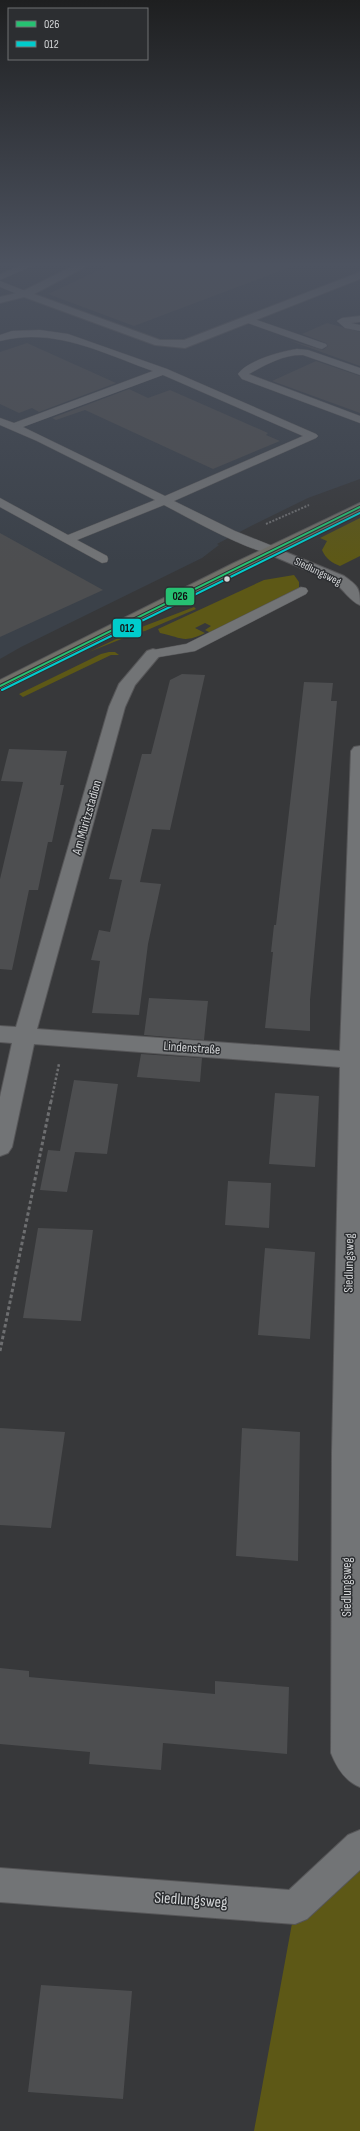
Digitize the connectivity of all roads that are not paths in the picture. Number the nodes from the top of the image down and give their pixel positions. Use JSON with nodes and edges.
{"nodes":[{"id":1,"x":142,"y":363,"type":"edge"},
{"id":2,"x":261,"y":363,"type":"edge"},
{"id":3,"x":336,"y":363,"type":"edge"},
{"id":4,"x":163,"y":371,"type":"junction"},
{"id":5,"x":360,"y":372,"type":"edge"},
{"id":6,"x":360,"y":420,"type":"edge"},
{"id":7,"x":0,"y":421,"type":"edge"},
{"id":8,"x":13,"y":428,"type":"junction"},
{"id":9,"x":164,"y":501,"type":"junction"},
{"id":10,"x":0,"y":502,"type":"edge"},
{"id":11,"x":360,"y":507,"type":"edge"},
{"id":12,"x":68,"y":539,"type":"junction"},
{"id":13,"x":271,"y":550,"type":"junction"},
{"id":14,"x":102,"y":559,"type":"dead end"},
{"id":15,"x":301,"y":591,"type":"dead end"},
{"id":16,"x":360,"y":600,"type":"edge"},
{"id":17,"x":153,"y":654,"type":"joint"},
{"id":18,"x":0,"y":686,"type":"edge"},
{"id":19,"x":360,"y":751,"type":"edge"},
{"id":20,"x":0,"y":1034,"type":"edge"},
{"id":21,"x":25,"y":1035,"type":"junction"},
{"id":22,"x":356,"y":1059,"type":"edge"},
{"id":23,"x":0,"y":1147,"type":"edge"},
{"id":24,"x":353,"y":1452,"type":"edge"},
{"id":25,"x":360,"y":1771,"type":"edge"},
{"id":26,"x":360,"y":1847,"type":"edge"},
{"id":27,"x":0,"y":1885,"type":"edge"}],
"edges":[{"from":1,"to":4,"type":"lane"},
{"from":2,"to":6,"type":"lane"},
{"from":3,"to":5,"type":"lane"},
{"from":4,"to":8,"type":"lane"},
{"from":4,"to":9,"type":"lane"},
{"from":7,"to":8,"type":"lane"},
{"from":8,"to":9,"type":"lane"},
{"from":9,"to":12,"type":"lane"},
{"from":9,"to":13,"type":"lane"},
{"from":10,"to":12,"type":"lane"},
{"from":11,"to":13,"type":"main road"},
{"from":12,"to":14,"type":"lane"},
{"from":13,"to":16,"type":"street","name":"Siedlungsweg"},
{"from":13,"to":18,"type":"main road"},
{"from":15,"to":17,"type":"lane","name":"Am Müritzstadion"},
{"from":17,"to":21,"type":"street","name":"Am Müritzstadion"},
{"from":19,"to":22,"type":"street","name":"Siedlungsweg"},
{"from":20,"to":21,"type":"street","name":"Lindenstraße"},
{"from":21,"to":22,"type":"street","name":"Lindenstraße"},
{"from":21,"to":23,"type":"street","name":"Am Müritzstadion"},
{"from":22,"to":24,"type":"street","name":"Siedlungsweg"},
{"from":24,"to":25,"type":"street","name":"Siedlungsweg"},
{"from":26,"to":27,"type":"street","name":"Siedlungsweg"}]}
